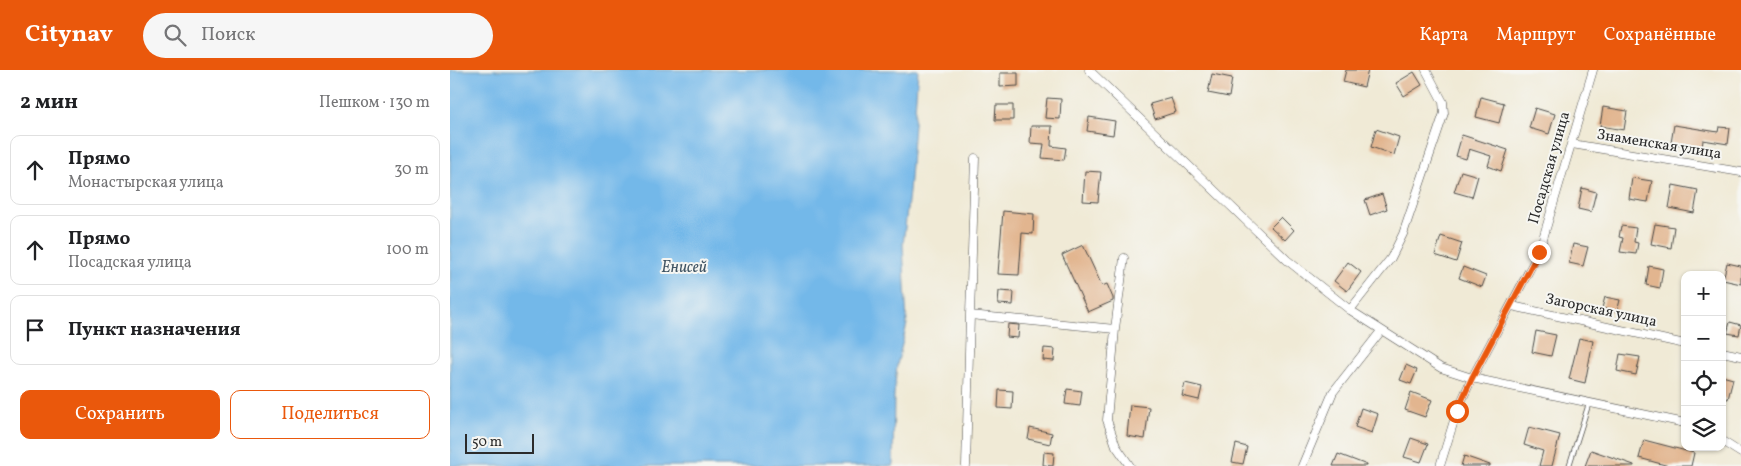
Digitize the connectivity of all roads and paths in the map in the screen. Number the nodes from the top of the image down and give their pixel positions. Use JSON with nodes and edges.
{"nodes":[{"id":1,"x":1089,"y":70,"type":"edge"},
{"id":2,"x":1426,"y":70,"type":"edge"},
{"id":3,"x":1593,"y":70,"type":"edge"},
{"id":4,"x":1572,"y":144,"type":"junction"},
{"id":5,"x":975,"y":158,"type":"dead end"},
{"id":6,"x":1741,"y":172,"type":"edge"},
{"id":7,"x":1124,"y":258,"type":"dead end"},
{"id":8,"x":1512,"y":306,"type":"junction"},
{"id":9,"x":1350,"y":310,"type":"junction"},
{"id":10,"x":970,"y":315,"type":"junction"},
{"id":11,"x":1115,"y":329,"type":"junction"},
{"id":12,"x":1382,"y":331,"type":"junction"},
{"id":13,"x":1681,"y":343,"type":"edge"},
{"id":14,"x":1726,"y":353,"type":"edge"},
{"id":15,"x":1741,"y":356,"type":"edge"},
{"id":16,"x":1472,"y":378,"type":"junction"},
{"id":17,"x":1589,"y":403,"type":"junction"},
{"id":18,"x":1681,"y":422,"type":"edge"},
{"id":19,"x":1726,"y":444,"type":"edge"},
{"id":20,"x":1741,"y":454,"type":"edge"},
{"id":21,"x":966,"y":466,"type":"edge"},
{"id":22,"x":1130,"y":466,"type":"edge"},
{"id":23,"x":1302,"y":466,"type":"edge"},
{"id":24,"x":1440,"y":466,"type":"edge"},
{"id":25,"x":1569,"y":466,"type":"edge"}],
"edges":[{"from":1,"to":9,"type":"street"},
{"from":2,"to":9,"type":"street"},
{"from":3,"to":4,"type":"street","name":"Посадская улица"},
{"from":4,"to":6,"type":"street","name":"Знаменская улица"},
{"from":4,"to":8,"type":"street","name":"Посадская улица"},
{"from":5,"to":10,"type":"street"},
{"from":7,"to":11,"type":"street"},
{"from":8,"to":13,"type":"street","name":"Загорская улица"},
{"from":8,"to":16,"type":"street","name":"Посадская улица"},
{"from":9,"to":12,"type":"street"},
{"from":10,"to":11,"type":"street"},
{"from":10,"to":21,"type":"street"},
{"from":11,"to":22,"type":"street"},
{"from":12,"to":16,"type":"street"},
{"from":12,"to":23,"type":"street"},
{"from":14,"to":15,"type":"street"},
{"from":16,"to":17,"type":"street"},
{"from":16,"to":24,"type":"street","name":"Посадская улица"},
{"from":17,"to":18,"type":"street"},
{"from":17,"to":25,"type":"lane"},
{"from":19,"to":20,"type":"street"}]}
